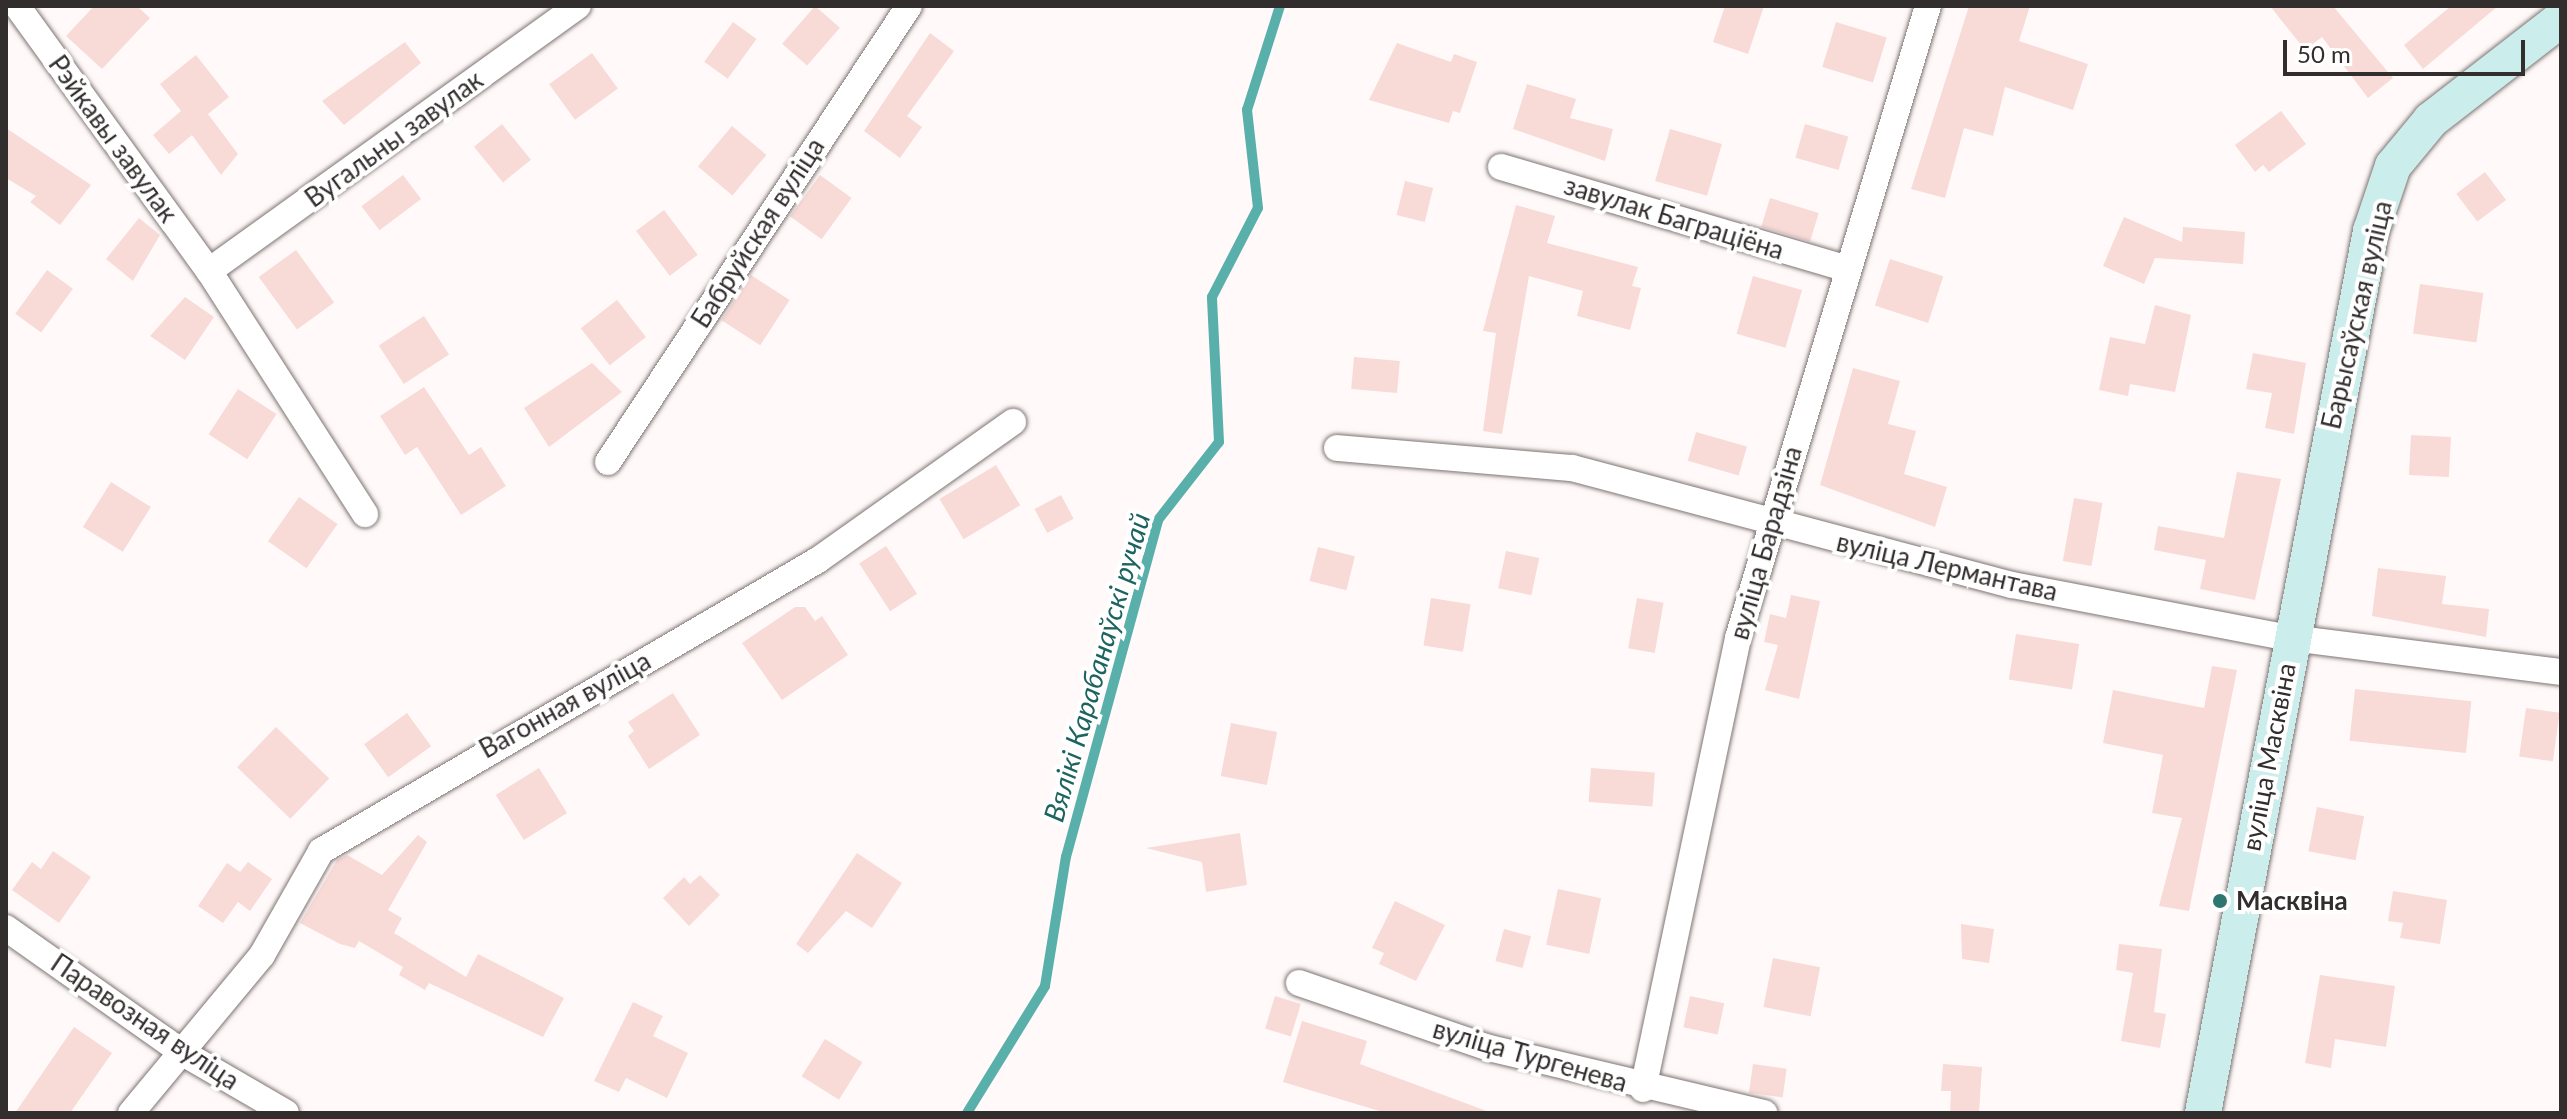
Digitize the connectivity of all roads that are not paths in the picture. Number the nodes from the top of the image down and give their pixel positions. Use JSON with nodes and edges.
{"nodes":[{"id":1,"x":17,"y":6,"type":"edge"},
{"id":2,"x":578,"y":6,"type":"edge"},
{"id":3,"x":908,"y":6,"type":"edge"},
{"id":4,"x":1921,"y":8,"type":"edge"},
{"id":5,"x":2561,"y":19,"type":"edge"},
{"id":6,"x":1501,"y":167,"type":"dead end"},
{"id":7,"x":1847,"y":269,"type":"junction"},
{"id":8,"x":209,"y":271,"type":"junction"},
{"id":9,"x":1013,"y":422,"type":"dead end"},
{"id":10,"x":1337,"y":448,"type":"dead end"},
{"id":11,"x":608,"y":462,"type":"dead end"},
{"id":12,"x":365,"y":514,"type":"dead end"},
{"id":13,"x":1770,"y":524,"type":"junction"},
{"id":14,"x":2291,"y":638,"type":"junction"},
{"id":15,"x":2561,"y":672,"type":"edge"},
{"id":16,"x":6,"y":928,"type":"edge"},
{"id":17,"x":1299,"y":983,"type":"dead end"},
{"id":18,"x":183,"y":1053,"type":"junction"},
{"id":19,"x":1643,"y":1089,"type":"junction"},
{"id":20,"x":131,"y":1113,"type":"edge"},
{"id":21,"x":286,"y":1113,"type":"edge"},
{"id":22,"x":1764,"y":1113,"type":"edge"},
{"id":23,"x":2203,"y":1113,"type":"edge"}],
"edges":[{"from":1,"to":8,"type":"street","name":"Рэйкавы завулак"},
{"from":2,"to":8,"type":"street","name":"Вугальны завулак"},
{"from":3,"to":11,"type":"street","name":"Бабруйская вуліца"},
{"from":4,"to":7,"type":"street","name":"вуліца Барадзіна"},
{"from":5,"to":14,"type":"main road","name":"Барысаўская вуліца"},
{"from":6,"to":7,"type":"street","name":"завулак Баграціёна"},
{"from":7,"to":13,"type":"street","name":"вуліца Барадзіна"},
{"from":8,"to":12,"type":"street"},
{"from":9,"to":18,"type":"street","name":"Вагонная вуліца"},
{"from":10,"to":13,"type":"street","name":"вуліца Лермантава"},
{"from":13,"to":14,"type":"street","name":"вуліца Лермантава"},
{"from":13,"to":19,"type":"street","name":"вуліца Барадзіна"},
{"from":14,"to":15,"type":"street","name":"вуліца Лермантава"},
{"from":14,"to":23,"type":"main road","name":"вуліца Масквіна"},
{"from":16,"to":18,"type":"street","name":"Паравозная вуліца"},
{"from":17,"to":19,"type":"street","name":"вуліца Тургенева"},
{"from":18,"to":20,"type":"street","name":"Вагонная вуліца"},
{"from":18,"to":21,"type":"street","name":"Паравозная вуліца"},
{"from":19,"to":22,"type":"street","name":"вуліца Тургенева"}]}
